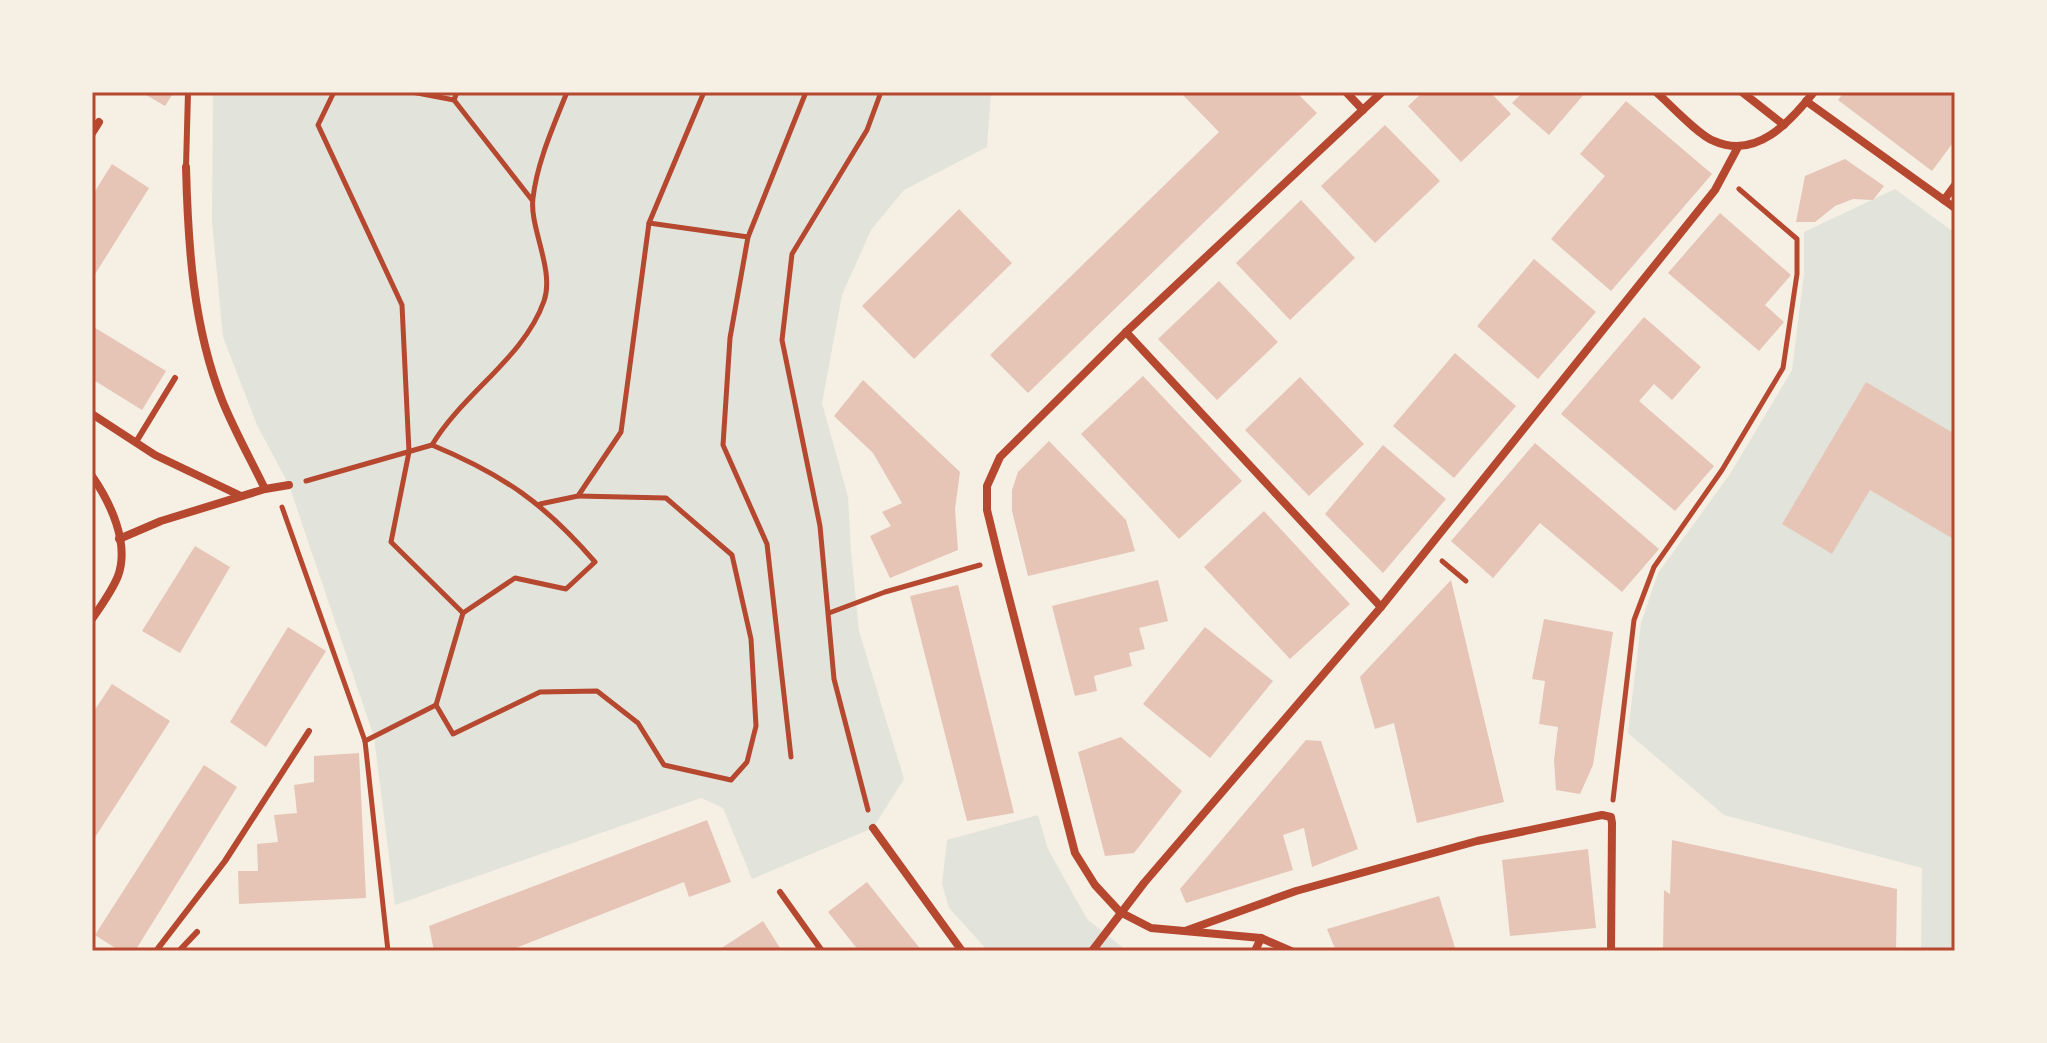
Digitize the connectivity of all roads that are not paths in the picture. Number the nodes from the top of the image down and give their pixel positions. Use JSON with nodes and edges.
{"nodes":[{"id":1,"x":188,"y":92,"type":"edge"},
{"id":2,"x":1346,"y":92,"type":"edge"},
{"id":3,"x":1382,"y":92,"type":"edge"},
{"id":4,"x":1656,"y":92,"type":"edge"},
{"id":5,"x":1742,"y":92,"type":"edge"},
{"id":6,"x":1814,"y":92,"type":"edge"},
{"id":7,"x":1806,"y":101,"type":"junction"},
{"id":8,"x":1363,"y":110,"type":"junction"},
{"id":9,"x":99,"y":122,"type":"dead end"},
{"id":10,"x":1784,"y":125,"type":"junction"},
{"id":11,"x":92,"y":133,"type":"edge"},
{"id":12,"x":1738,"y":147,"type":"junction"},
{"id":13,"x":186,"y":167,"type":"joint"},
{"id":14,"x":1955,"y":185,"type":"edge"},
{"id":15,"x":1944,"y":200,"type":"junction"},
{"id":16,"x":1955,"y":208,"type":"edge"},
{"id":17,"x":1126,"y":332,"type":"junction"},
{"id":18,"x":175,"y":378,"type":"dead end"},
{"id":19,"x":92,"y":414,"type":"edge"},
{"id":20,"x":136,"y":442,"type":"junction"},
{"id":21,"x":92,"y":476,"type":"edge"},
{"id":22,"x":289,"y":485,"type":"road end"},
{"id":23,"x":265,"y":489,"type":"junction"},
{"id":24,"x":242,"y":496,"type":"junction"},
{"id":25,"x":119,"y":539,"type":"junction"},
{"id":26,"x":1381,"y":607,"type":"junction"},
{"id":27,"x":92,"y":619,"type":"edge"},
{"id":28,"x":309,"y":731,"type":"dead end"},
{"id":29,"x":873,"y":828,"type":"road end"},
{"id":30,"x":780,"y":892,"type":"dead end"},
{"id":31,"x":1120,"y":912,"type":"junction"},
{"id":32,"x":197,"y":932,"type":"dead end"},
{"id":33,"x":1181,"y":933,"type":"junction"},
{"id":34,"x":1261,"y":938,"type":"junction"},
{"id":35,"x":156,"y":951,"type":"edge"},
{"id":36,"x":179,"y":951,"type":"edge"},
{"id":37,"x":822,"y":951,"type":"edge"},
{"id":38,"x":962,"y":951,"type":"edge"},
{"id":39,"x":1092,"y":951,"type":"edge"},
{"id":40,"x":1255,"y":951,"type":"edge"},
{"id":41,"x":1291,"y":951,"type":"edge"},
{"id":42,"x":1611,"y":951,"type":"edge"}],
"edges":[{"from":1,"to":13,"type":"lane"},
{"from":2,"to":8,"type":"street"},
{"from":3,"to":8,"type":"street"},
{"from":4,"to":12,"type":"street"},
{"from":5,"to":10,"type":"street"},
{"from":6,"to":7,"type":"street"},
{"from":7,"to":10,"type":"street"},
{"from":7,"to":15,"type":"street"},
{"from":8,"to":17,"type":"street"},
{"from":9,"to":11,"type":"street"},
{"from":10,"to":12,"type":"street"},
{"from":12,"to":26,"type":"street"},
{"from":13,"to":23,"type":"street"},
{"from":14,"to":15,"type":"street"},
{"from":15,"to":16,"type":"street"},
{"from":17,"to":26,"type":"street"},
{"from":17,"to":31,"type":"street"},
{"from":18,"to":20,"type":"lane"},
{"from":19,"to":20,"type":"street"},
{"from":20,"to":24,"type":"street"},
{"from":21,"to":25,"type":"street"},
{"from":22,"to":23,"type":"street"},
{"from":23,"to":24,"type":"street"},
{"from":24,"to":25,"type":"street"},
{"from":25,"to":27,"type":"street"},
{"from":26,"to":31,"type":"street"},
{"from":28,"to":35,"type":"lane"},
{"from":29,"to":38,"type":"street"},
{"from":30,"to":37,"type":"lane"},
{"from":31,"to":33,"type":"street"},
{"from":31,"to":39,"type":"street"},
{"from":32,"to":36,"type":"lane"},
{"from":33,"to":34,"type":"street"},
{"from":33,"to":42,"type":"street"},
{"from":34,"to":40,"type":"street"},
{"from":34,"to":41,"type":"street"}]}
